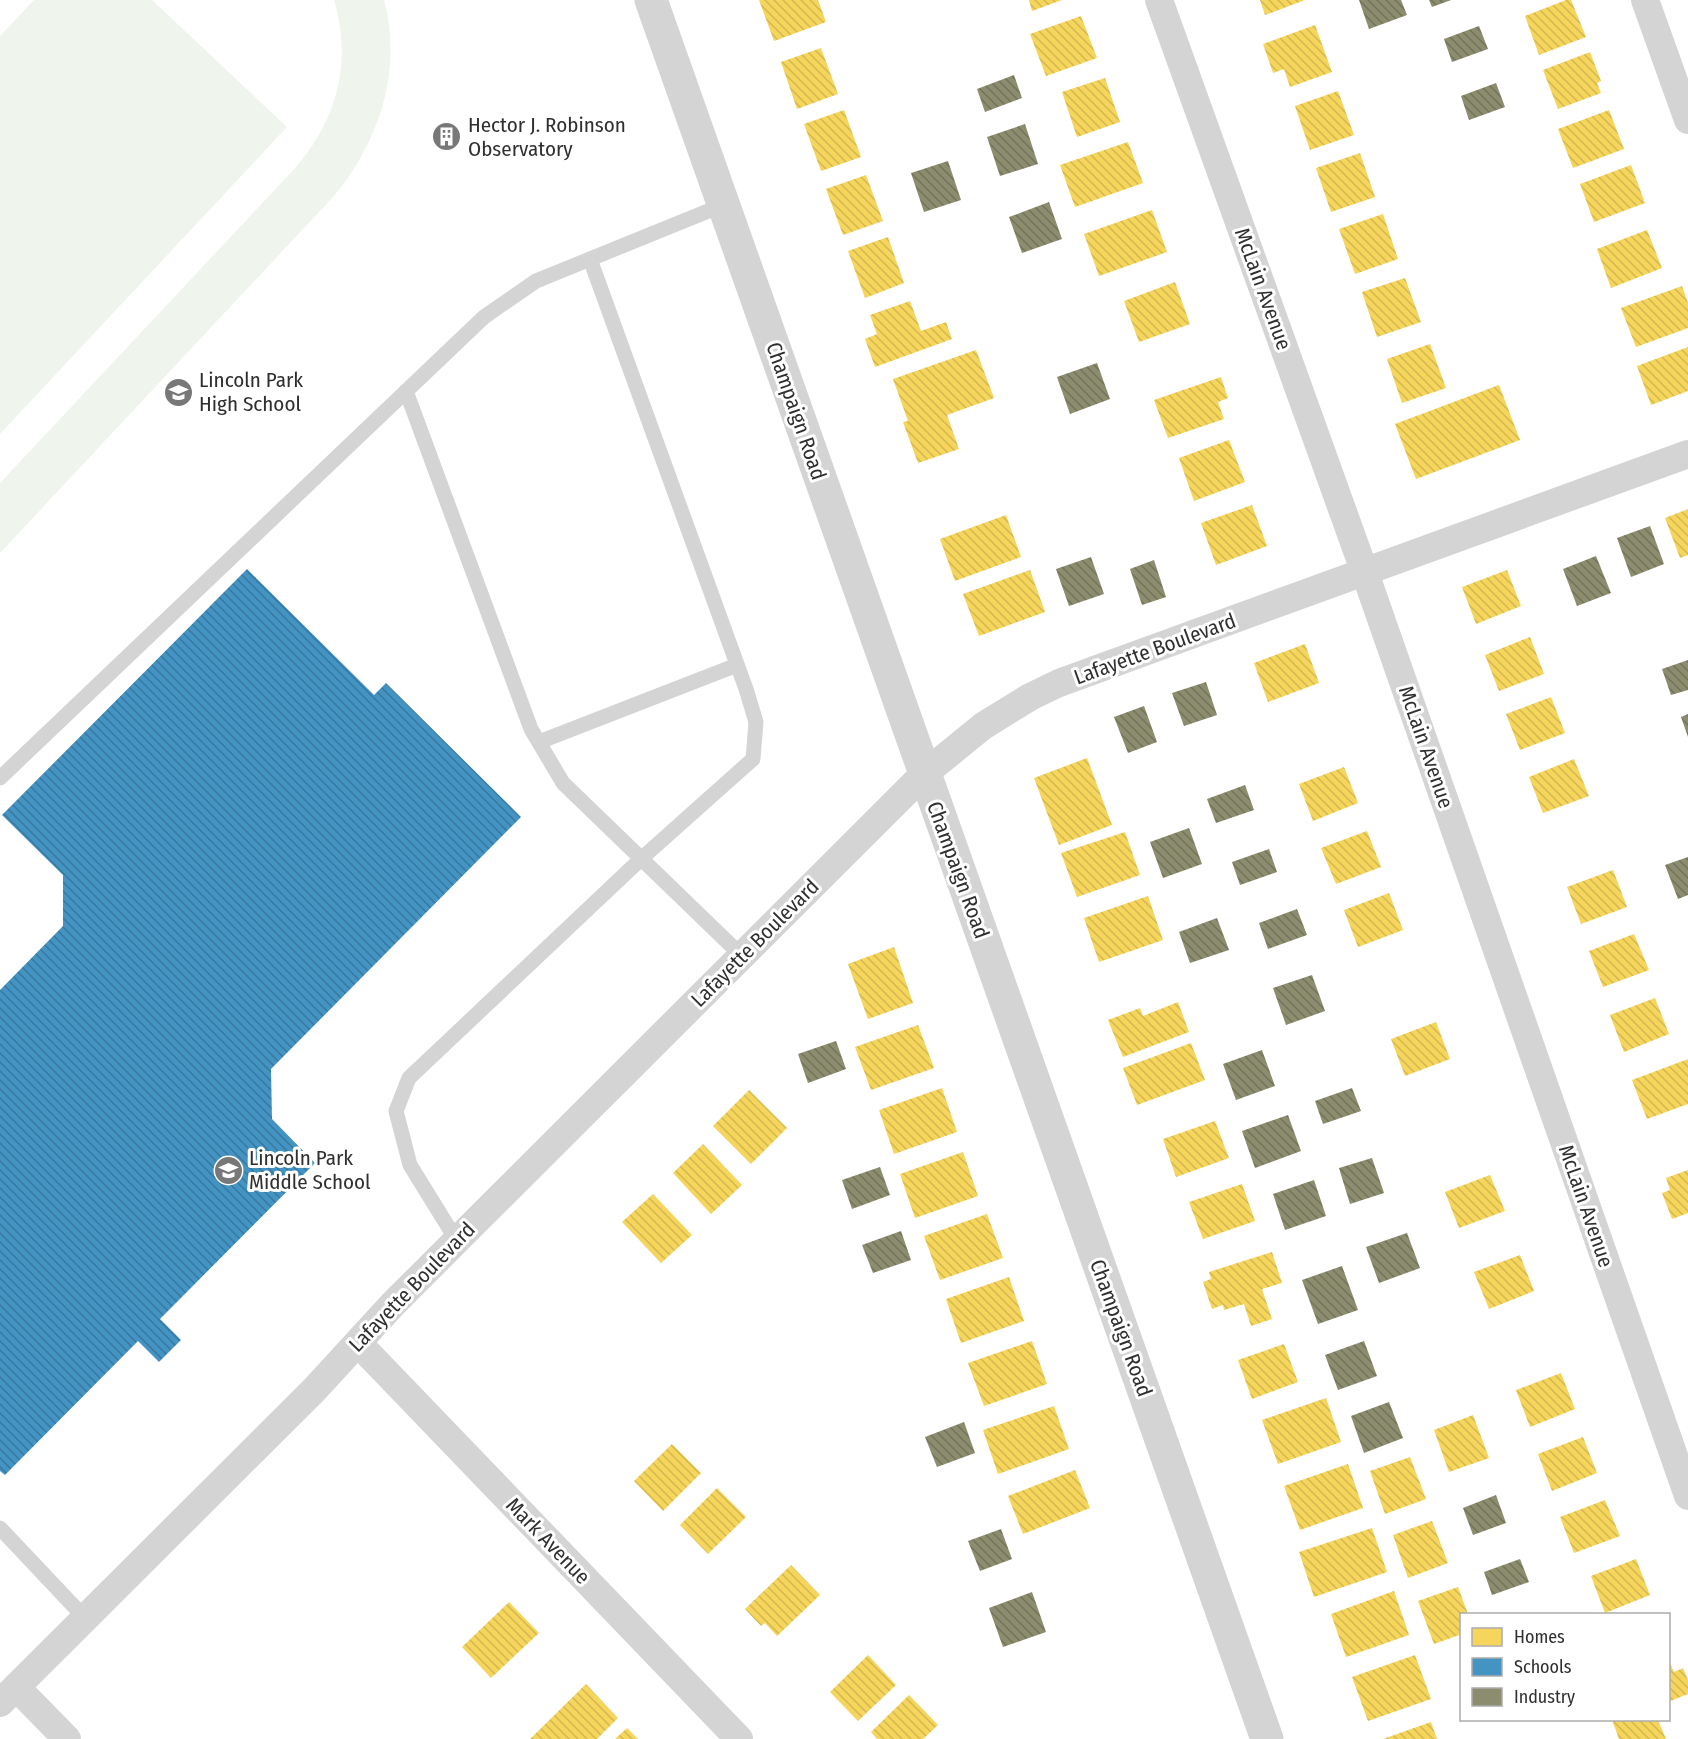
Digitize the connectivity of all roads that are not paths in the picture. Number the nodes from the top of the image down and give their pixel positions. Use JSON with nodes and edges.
{"nodes":[{"id":1,"x":651,"y":0,"type":"edge"},
{"id":2,"x":1160,"y":0,"type":"edge"},
{"id":3,"x":1646,"y":0,"type":"edge"},
{"id":4,"x":1688,"y":120,"type":"edge"},
{"id":5,"x":723,"y":205,"type":"junction"},
{"id":6,"x":590,"y":259,"type":"junction"},
{"id":7,"x":406,"y":391,"type":"junction"},
{"id":8,"x":1688,"y":454,"type":"edge"},
{"id":9,"x":1365,"y":573,"type":"junction"},
{"id":10,"x":737,"y":665,"type":"junction"},
{"id":11,"x":539,"y":742,"type":"junction"},
{"id":12,"x":924,"y":774,"type":"junction"},
{"id":13,"x":0,"y":778,"type":"edge"},
{"id":14,"x":642,"y":858,"type":"junction"},
{"id":15,"x":742,"y":956,"type":"junction"},
{"id":16,"x":457,"y":1240,"type":"junction"},
{"id":17,"x":358,"y":1343,"type":"junction"},
{"id":18,"x":1688,"y":1496,"type":"edge"},
{"id":19,"x":0,"y":1528,"type":"edge"},
{"id":20,"x":85,"y":1618,"type":"junction"},
{"id":21,"x":8,"y":1695,"type":"edge"},
{"id":22,"x":67,"y":1739,"type":"edge"},
{"id":23,"x":739,"y":1739,"type":"edge"},
{"id":24,"x":1267,"y":1739,"type":"edge"}],
"edges":[{"from":1,"to":5,"type":"street","name":"Champaign Road"},
{"from":2,"to":9,"type":"street","name":"McLain Avenue"},
{"from":3,"to":4,"type":"street"},
{"from":5,"to":6,"type":"lane"},
{"from":5,"to":12,"type":"street","name":"Champaign Road"},
{"from":6,"to":7,"type":"lane"},
{"from":6,"to":10,"type":"lane"},
{"from":7,"to":11,"type":"lane"},
{"from":7,"to":13,"type":"lane"},
{"from":8,"to":9,"type":"street","name":"Lafayette Boulevard"},
{"from":9,"to":12,"type":"street","name":"Lafayette Boulevard"},
{"from":9,"to":18,"type":"street","name":"McLain Avenue"},
{"from":10,"to":11,"type":"lane"},
{"from":10,"to":14,"type":"lane"},
{"from":11,"to":14,"type":"lane"},
{"from":12,"to":15,"type":"street","name":"Lafayette Boulevard"},
{"from":12,"to":24,"type":"street","name":"Champaign Road"},
{"from":14,"to":15,"type":"lane"},
{"from":14,"to":16,"type":"lane"},
{"from":15,"to":16,"type":"street","name":"Lafayette Boulevard"},
{"from":16,"to":17,"type":"street","name":"Lafayette Boulevard"},
{"from":17,"to":20,"type":"street","name":"Lafayette Boulevard"},
{"from":17,"to":23,"type":"street","name":"Mark Avenue"},
{"from":19,"to":20,"type":"lane"},
{"from":20,"to":21,"type":"street","name":"Lafayette Boulevard"},
{"from":21,"to":22,"type":"street"}]}
